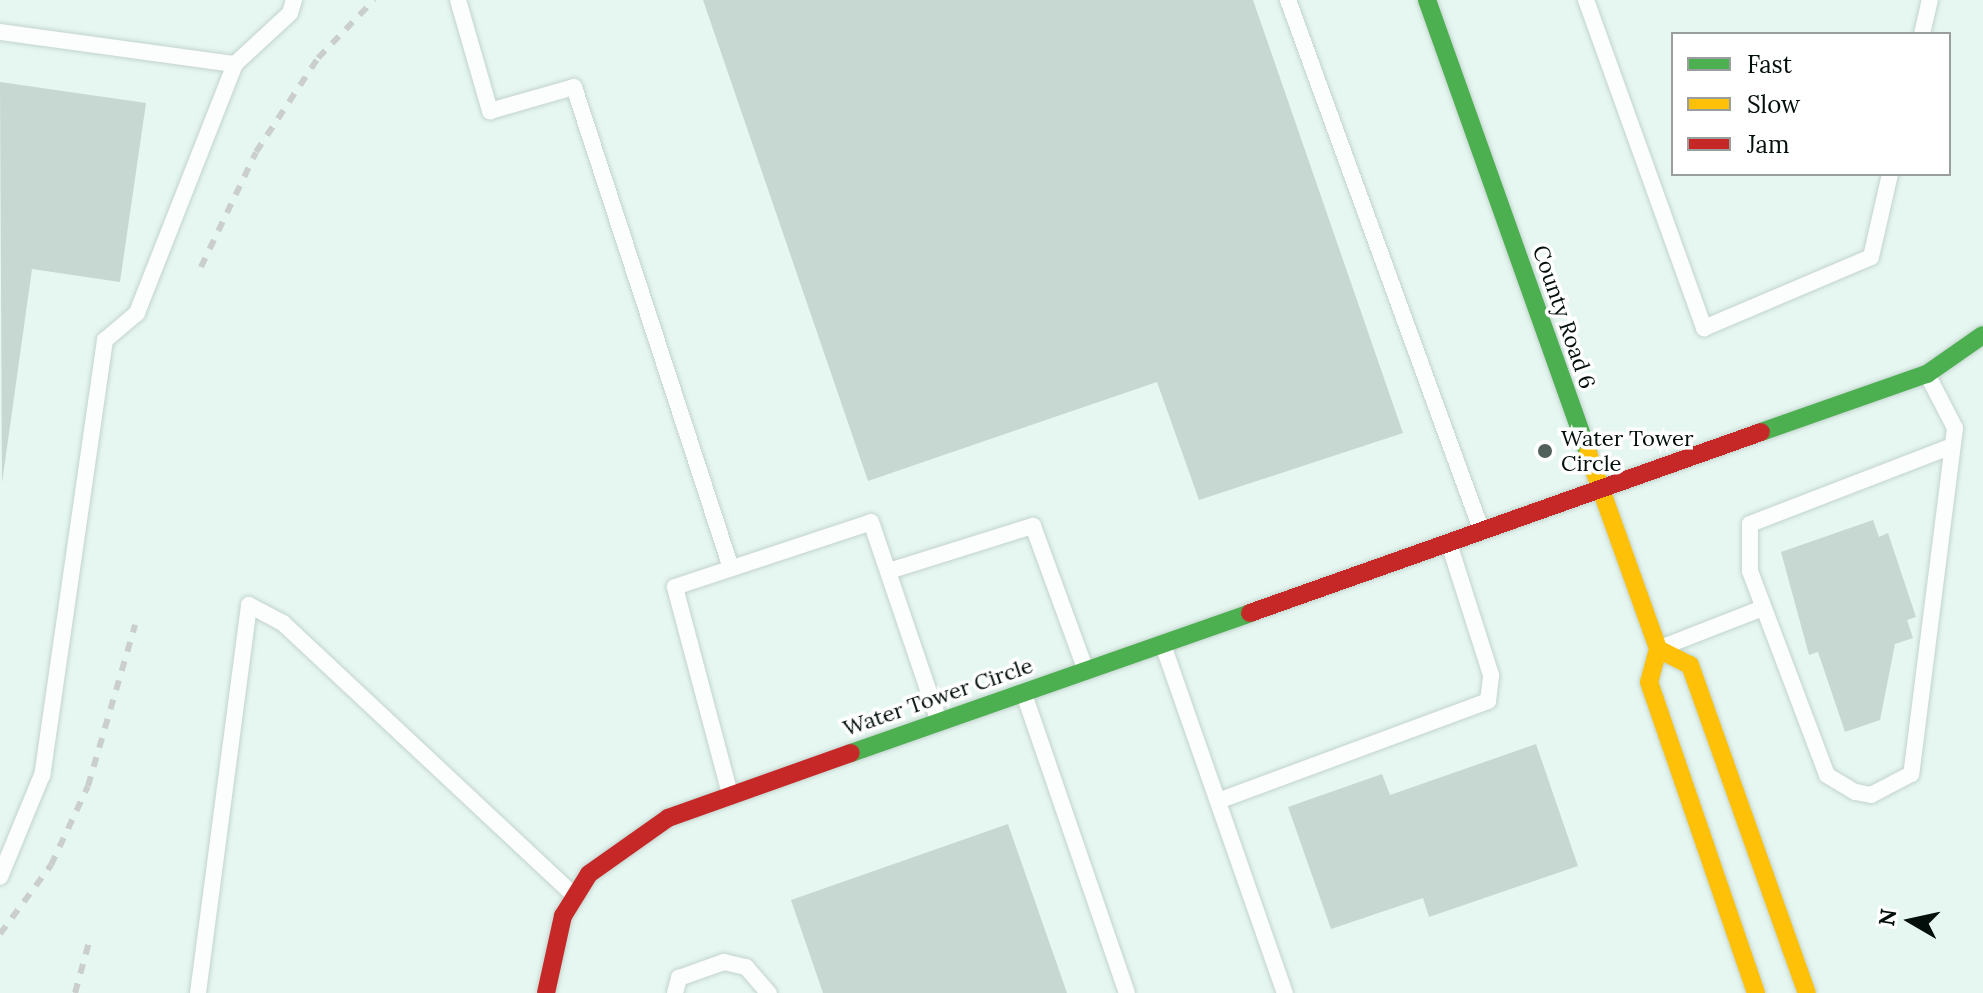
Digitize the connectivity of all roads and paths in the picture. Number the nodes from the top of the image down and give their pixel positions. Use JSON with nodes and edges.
{"nodes":[{"id":1,"x":294,"y":0,"type":"edge"},
{"id":2,"x":458,"y":0,"type":"edge"},
{"id":3,"x":1288,"y":0,"type":"edge"},
{"id":4,"x":1427,"y":0,"type":"edge"},
{"id":5,"x":1586,"y":0,"type":"edge"},
{"id":6,"x":1930,"y":0,"type":"edge"},
{"id":7,"x":0,"y":32,"type":"edge"},
{"id":8,"x":1922,"y":32,"type":"edge"},
{"id":9,"x":235,"y":64,"type":"junction"},
{"id":10,"x":1890,"y":176,"type":"edge"},
{"id":11,"x":1981,"y":343,"type":"edge"},
{"id":12,"x":1927,"y":374,"type":"junction"},
{"id":13,"x":1952,"y":446,"type":"junction"},
{"id":14,"x":1599,"y":489,"type":"junction"},
{"id":15,"x":1481,"y":530,"type":"junction"},
{"id":16,"x":1449,"y":542,"type":"junction"},
{"id":17,"x":731,"y":568,"type":"junction"},
{"id":18,"x":889,"y":571,"type":"junction"},
{"id":19,"x":1763,"y":608,"type":"junction"},
{"id":20,"x":1162,"y":643,"type":"junction"},
{"id":21,"x":1658,"y":649,"type":"junction"},
{"id":22,"x":1086,"y":670,"type":"junction"},
{"id":23,"x":1023,"y":692,"type":"junction"},
{"id":24,"x":939,"y":722,"type":"junction"},
{"id":25,"x":730,"y":796,"type":"junction"},
{"id":26,"x":1218,"y":801,"type":"junction"},
{"id":27,"x":0,"y":877,"type":"edge"},
{"id":28,"x":575,"y":896,"type":"junction"},
{"id":29,"x":198,"y":993,"type":"edge"},
{"id":30,"x":546,"y":993,"type":"edge"},
{"id":31,"x":675,"y":993,"type":"edge"},
{"id":32,"x":769,"y":993,"type":"edge"},
{"id":33,"x":1127,"y":993,"type":"edge"},
{"id":34,"x":1285,"y":993,"type":"edge"},
{"id":35,"x":1756,"y":993,"type":"edge"},
{"id":36,"x":1807,"y":993,"type":"edge"}],
"edges":[{"from":1,"to":9,"type":"lane"},
{"from":2,"to":17,"type":"lane"},
{"from":3,"to":15,"type":"lane"},
{"from":4,"to":14,"type":"street","name":"County Road 6"},
{"from":5,"to":10,"type":"lane"},
{"from":6,"to":8,"type":"lane"},
{"from":7,"to":9,"type":"lane"},
{"from":9,"to":27,"type":"lane"},
{"from":11,"to":12,"type":"street","name":"Water Tower Circle"},
{"from":12,"to":13,"type":"lane"},
{"from":12,"to":14,"type":"street","name":"Water Tower Circle"},
{"from":13,"to":19,"type":"lane"},
{"from":13,"to":19,"type":"lane"},
{"from":14,"to":15,"type":"street","name":"Water Tower Circle"},
{"from":14,"to":21,"type":"street","name":"County Road 6"},
{"from":15,"to":16,"type":"street","name":"Water Tower Circle"},
{"from":16,"to":20,"type":"street","name":"Water Tower Circle"},
{"from":16,"to":26,"type":"lane"},
{"from":17,"to":18,"type":"lane"},
{"from":17,"to":25,"type":"lane"},
{"from":18,"to":22,"type":"lane"},
{"from":18,"to":24,"type":"lane"},
{"from":19,"to":21,"type":"lane"},
{"from":20,"to":22,"type":"street","name":"Water Tower Circle"},
{"from":20,"to":26,"type":"lane"},
{"from":21,"to":35,"type":"street"},
{"from":21,"to":36,"type":"street"},
{"from":22,"to":23,"type":"street","name":"Water Tower Circle"},
{"from":23,"to":24,"type":"street","name":"Water Tower Circle"},
{"from":23,"to":33,"type":"lane"},
{"from":24,"to":25,"type":"street","name":"Water Tower Circle"},
{"from":25,"to":28,"type":"street","name":"Water Tower Circle"},
{"from":26,"to":34,"type":"lane"},
{"from":28,"to":29,"type":"lane"},
{"from":28,"to":30,"type":"street","name":"Water Tower Circle"},
{"from":31,"to":32,"type":"lane"}]}
